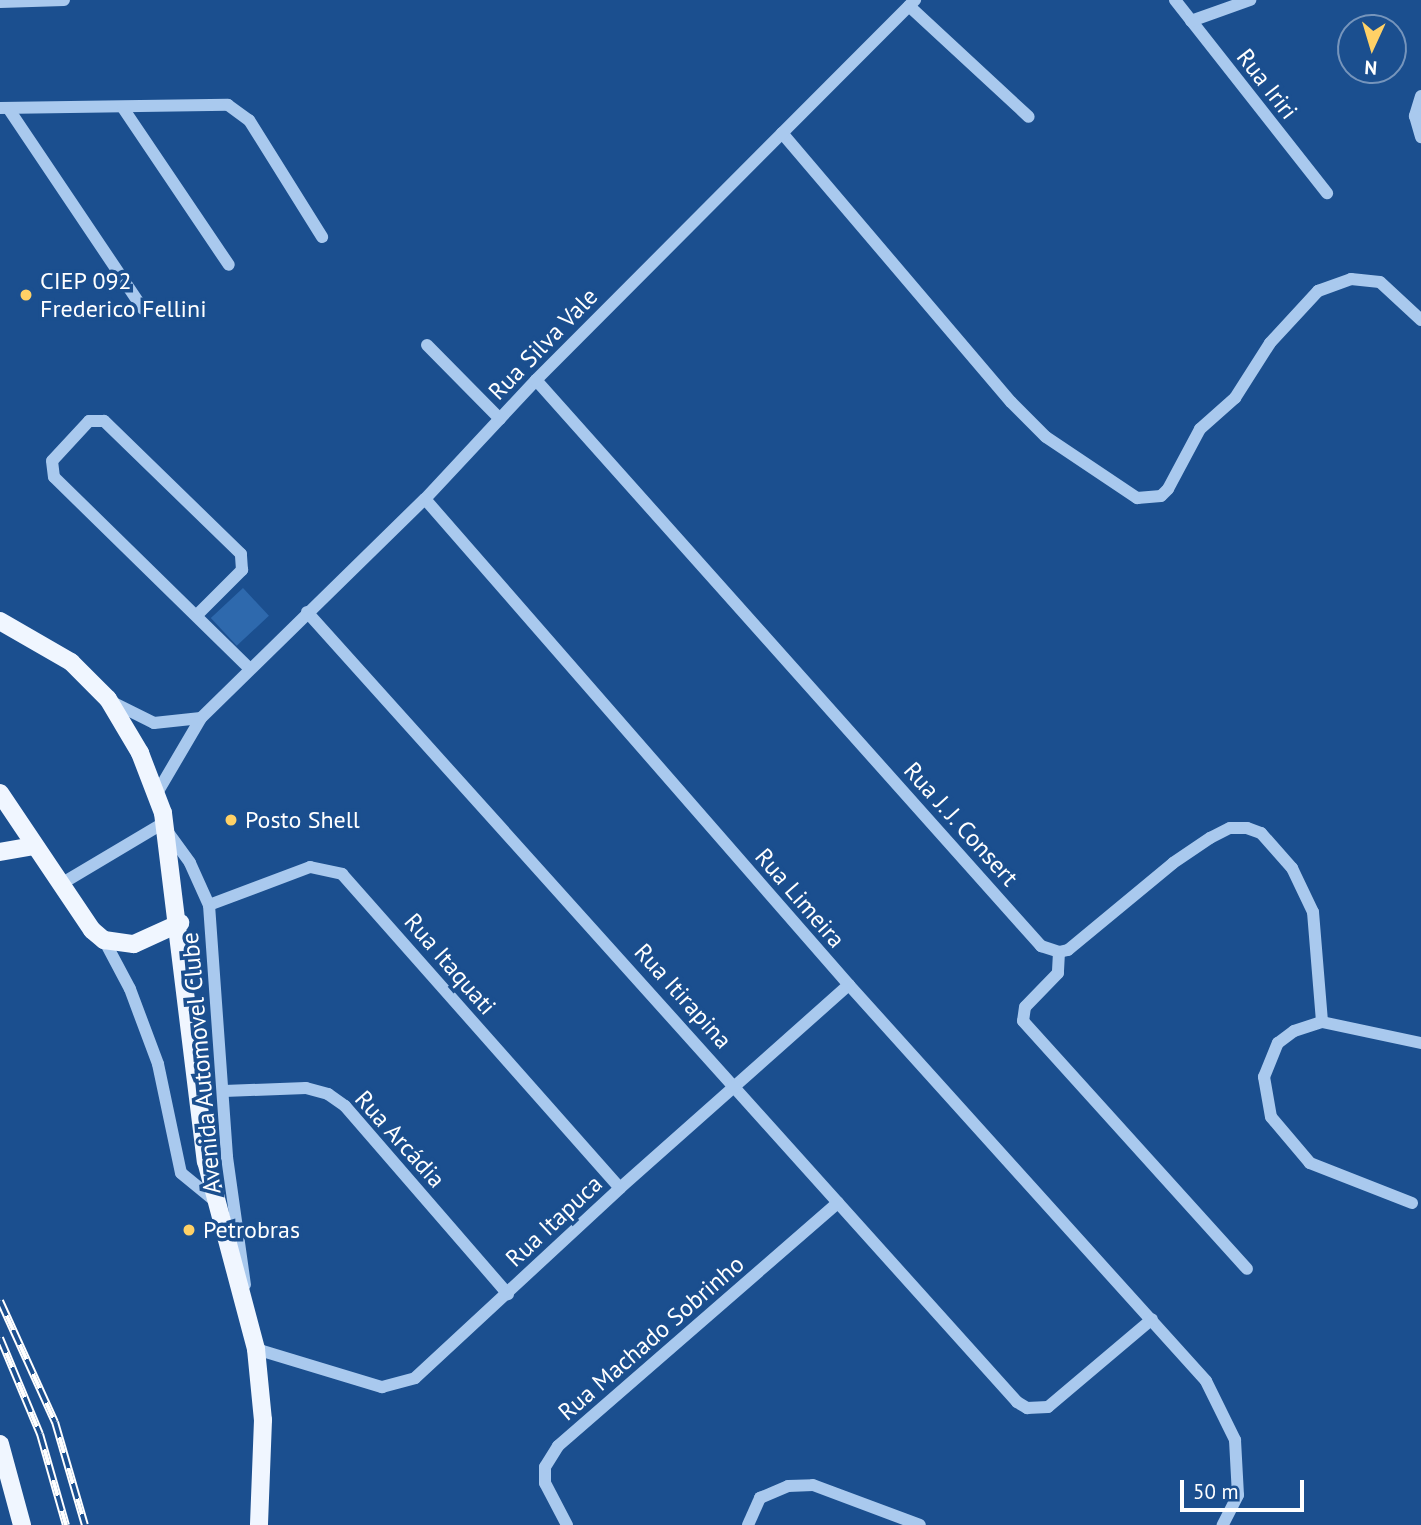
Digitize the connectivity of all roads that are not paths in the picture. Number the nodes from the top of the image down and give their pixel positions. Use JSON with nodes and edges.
{"nodes":[{"id":1,"x":64,"y":0,"type":"edge"},
{"id":2,"x":1175,"y":0,"type":"edge"},
{"id":3,"x":1250,"y":0,"type":"edge"},
{"id":4,"x":0,"y":2,"type":"edge"},
{"id":5,"x":912,"y":3,"type":"edge"},
{"id":6,"x":1191,"y":21,"type":"junction"},
{"id":7,"x":1421,"y":96,"type":"edge"},
{"id":8,"x":4,"y":108,"type":"edge"},
{"id":9,"x":122,"y":108,"type":"junction"},
{"id":10,"x":1028,"y":117,"type":"dead end"},
{"id":11,"x":782,"y":133,"type":"junction"},
{"id":12,"x":1419,"y":134,"type":"edge"},
{"id":13,"x":1327,"y":193,"type":"dead end"},
{"id":14,"x":322,"y":237,"type":"dead end"},
{"id":15,"x":229,"y":265,"type":"dead end"},
{"id":16,"x":143,"y":309,"type":"dead end"},
{"id":17,"x":1421,"y":320,"type":"edge"},
{"id":18,"x":427,"y":345,"type":"dead end"},
{"id":19,"x":536,"y":380,"type":"junction"},
{"id":20,"x":500,"y":419,"type":"junction"},
{"id":21,"x":425,"y":499,"type":"junction"},
{"id":22,"x":307,"y":612,"type":"junction"},
{"id":23,"x":197,"y":615,"type":"junction"},
{"id":24,"x":0,"y":621,"type":"edge"},
{"id":25,"x":250,"y":669,"type":"junction"},
{"id":26,"x":108,"y":699,"type":"junction"},
{"id":27,"x":201,"y":718,"type":"junction"},
{"id":28,"x":0,"y":793,"type":"edge"},
{"id":29,"x":157,"y":793,"type":"junction"},
{"id":30,"x":166,"y":826,"type":"junction"},
{"id":31,"x":34,"y":846,"type":"junction"},
{"id":32,"x":0,"y":852,"type":"edge"},
{"id":33,"x":61,"y":884,"type":"junction"},
{"id":34,"x":209,"y":905,"type":"junction"},
{"id":35,"x":180,"y":923,"type":"junction"},
{"id":36,"x":104,"y":940,"type":"junction"},
{"id":37,"x":1059,"y":953,"type":"junction"},
{"id":38,"x":849,"y":985,"type":"junction"},
{"id":39,"x":1322,"y":1022,"type":"junction"},
{"id":40,"x":1421,"y":1043,"type":"edge"},
{"id":41,"x":736,"y":1085,"type":"junction"},
{"id":42,"x":224,"y":1091,"type":"junction"},
{"id":43,"x":620,"y":1188,"type":"junction"},
{"id":44,"x":214,"y":1200,"type":"junction"},
{"id":45,"x":838,"y":1203,"type":"junction"},
{"id":46,"x":1412,"y":1203,"type":"dead end"},
{"id":47,"x":1247,"y":1269,"type":"dead end"},
{"id":48,"x":508,"y":1294,"type":"junction"},
{"id":49,"x":246,"y":1302,"type":"junction"},
{"id":50,"x":1152,"y":1319,"type":"junction"},
{"id":51,"x":256,"y":1349,"type":"junction"},
{"id":52,"x":0,"y":1444,"type":"edge"},
{"id":53,"x":22,"y":1525,"type":"edge"},
{"id":54,"x":259,"y":1525,"type":"edge"},
{"id":55,"x":567,"y":1525,"type":"edge"},
{"id":56,"x":748,"y":1525,"type":"edge"},
{"id":57,"x":920,"y":1525,"type":"edge"},
{"id":58,"x":1223,"y":1525,"type":"edge"}],
"edges":[{"from":1,"to":4,"type":"street"},
{"from":2,"to":6,"type":"street","name":"Rua Iriri"},
{"from":3,"to":6,"type":"street"},
{"from":5,"to":10,"type":"street"},
{"from":5,"to":11,"type":"street","name":"Rua Silva Vale"},
{"from":6,"to":13,"type":"street","name":"Rua Iriri"},
{"from":7,"to":12,"type":"street"},
{"from":8,"to":9,"type":"street"},
{"from":8,"to":16,"type":"street"},
{"from":9,"to":14,"type":"street"},
{"from":9,"to":15,"type":"street"},
{"from":11,"to":17,"type":"street"},
{"from":11,"to":19,"type":"street","name":"Rua Silva Vale"},
{"from":18,"to":20,"type":"street"},
{"from":19,"to":20,"type":"street","name":"Rua Silva Vale"},
{"from":19,"to":37,"type":"street","name":"Rua J. J. Consert"},
{"from":20,"to":21,"type":"street","name":"Rua Silva Vale"},
{"from":21,"to":22,"type":"street","name":"Rua Silva Vale"},
{"from":21,"to":38,"type":"street","name":"Rua Limeira"},
{"from":22,"to":25,"type":"street","name":"Rua Silva Vale"},
{"from":22,"to":41,"type":"street","name":"Rua Itirapina"},
{"from":23,"to":23,"type":"street"},
{"from":23,"to":25,"type":"street"},
{"from":24,"to":26,"type":"main road"},
{"from":25,"to":27,"type":"street","name":"Rua Silva Vale"},
{"from":26,"to":27,"type":"street"},
{"from":26,"to":29,"type":"main road"},
{"from":27,"to":29,"type":"street","name":"Rua Silva Vale"},
{"from":28,"to":31,"type":"main road"},
{"from":29,"to":30,"type":"main road"},
{"from":30,"to":33,"type":"street"},
{"from":30,"to":34,"type":"street","name":"Avenida Automovel Clube"},
{"from":30,"to":35,"type":"main road"},
{"from":31,"to":32,"type":"main road"},
{"from":31,"to":33,"type":"main road"},
{"from":33,"to":36,"type":"main road"},
{"from":34,"to":42,"type":"street","name":"Avenida Automovel Clube"},
{"from":34,"to":43,"type":"street","name":"Rua Itaquati"},
{"from":35,"to":36,"type":"main road"},
{"from":35,"to":44,"type":"main road"},
{"from":36,"to":44,"type":"street"},
{"from":37,"to":39,"type":"street"},
{"from":37,"to":47,"type":"street"},
{"from":38,"to":41,"type":"street","name":"Rua Itapuca"},
{"from":38,"to":50,"type":"street","name":"Rua Limeira"},
{"from":39,"to":40,"type":"street"},
{"from":39,"to":46,"type":"street"},
{"from":41,"to":43,"type":"street","name":"Rua Itapuca"},
{"from":41,"to":45,"type":"street","name":"Rua Itirapina"},
{"from":42,"to":48,"type":"street","name":"Rua Arcádia"},
{"from":42,"to":49,"type":"street","name":"Avenida Automovel Clube"},
{"from":43,"to":48,"type":"street","name":"Rua Itapuca"},
{"from":44,"to":49,"type":"main road"},
{"from":45,"to":50,"type":"street","name":"Rua Itirapina"},
{"from":45,"to":55,"type":"street","name":"Rua Machado Sobrinho"},
{"from":48,"to":51,"type":"street","name":"Rua Itapuca"},
{"from":49,"to":51,"type":"main road"},
{"from":50,"to":58,"type":"street","name":"Rua Limeira"},
{"from":51,"to":54,"type":"main road"},
{"from":52,"to":53,"type":"main road"},
{"from":56,"to":57,"type":"street"}]}
